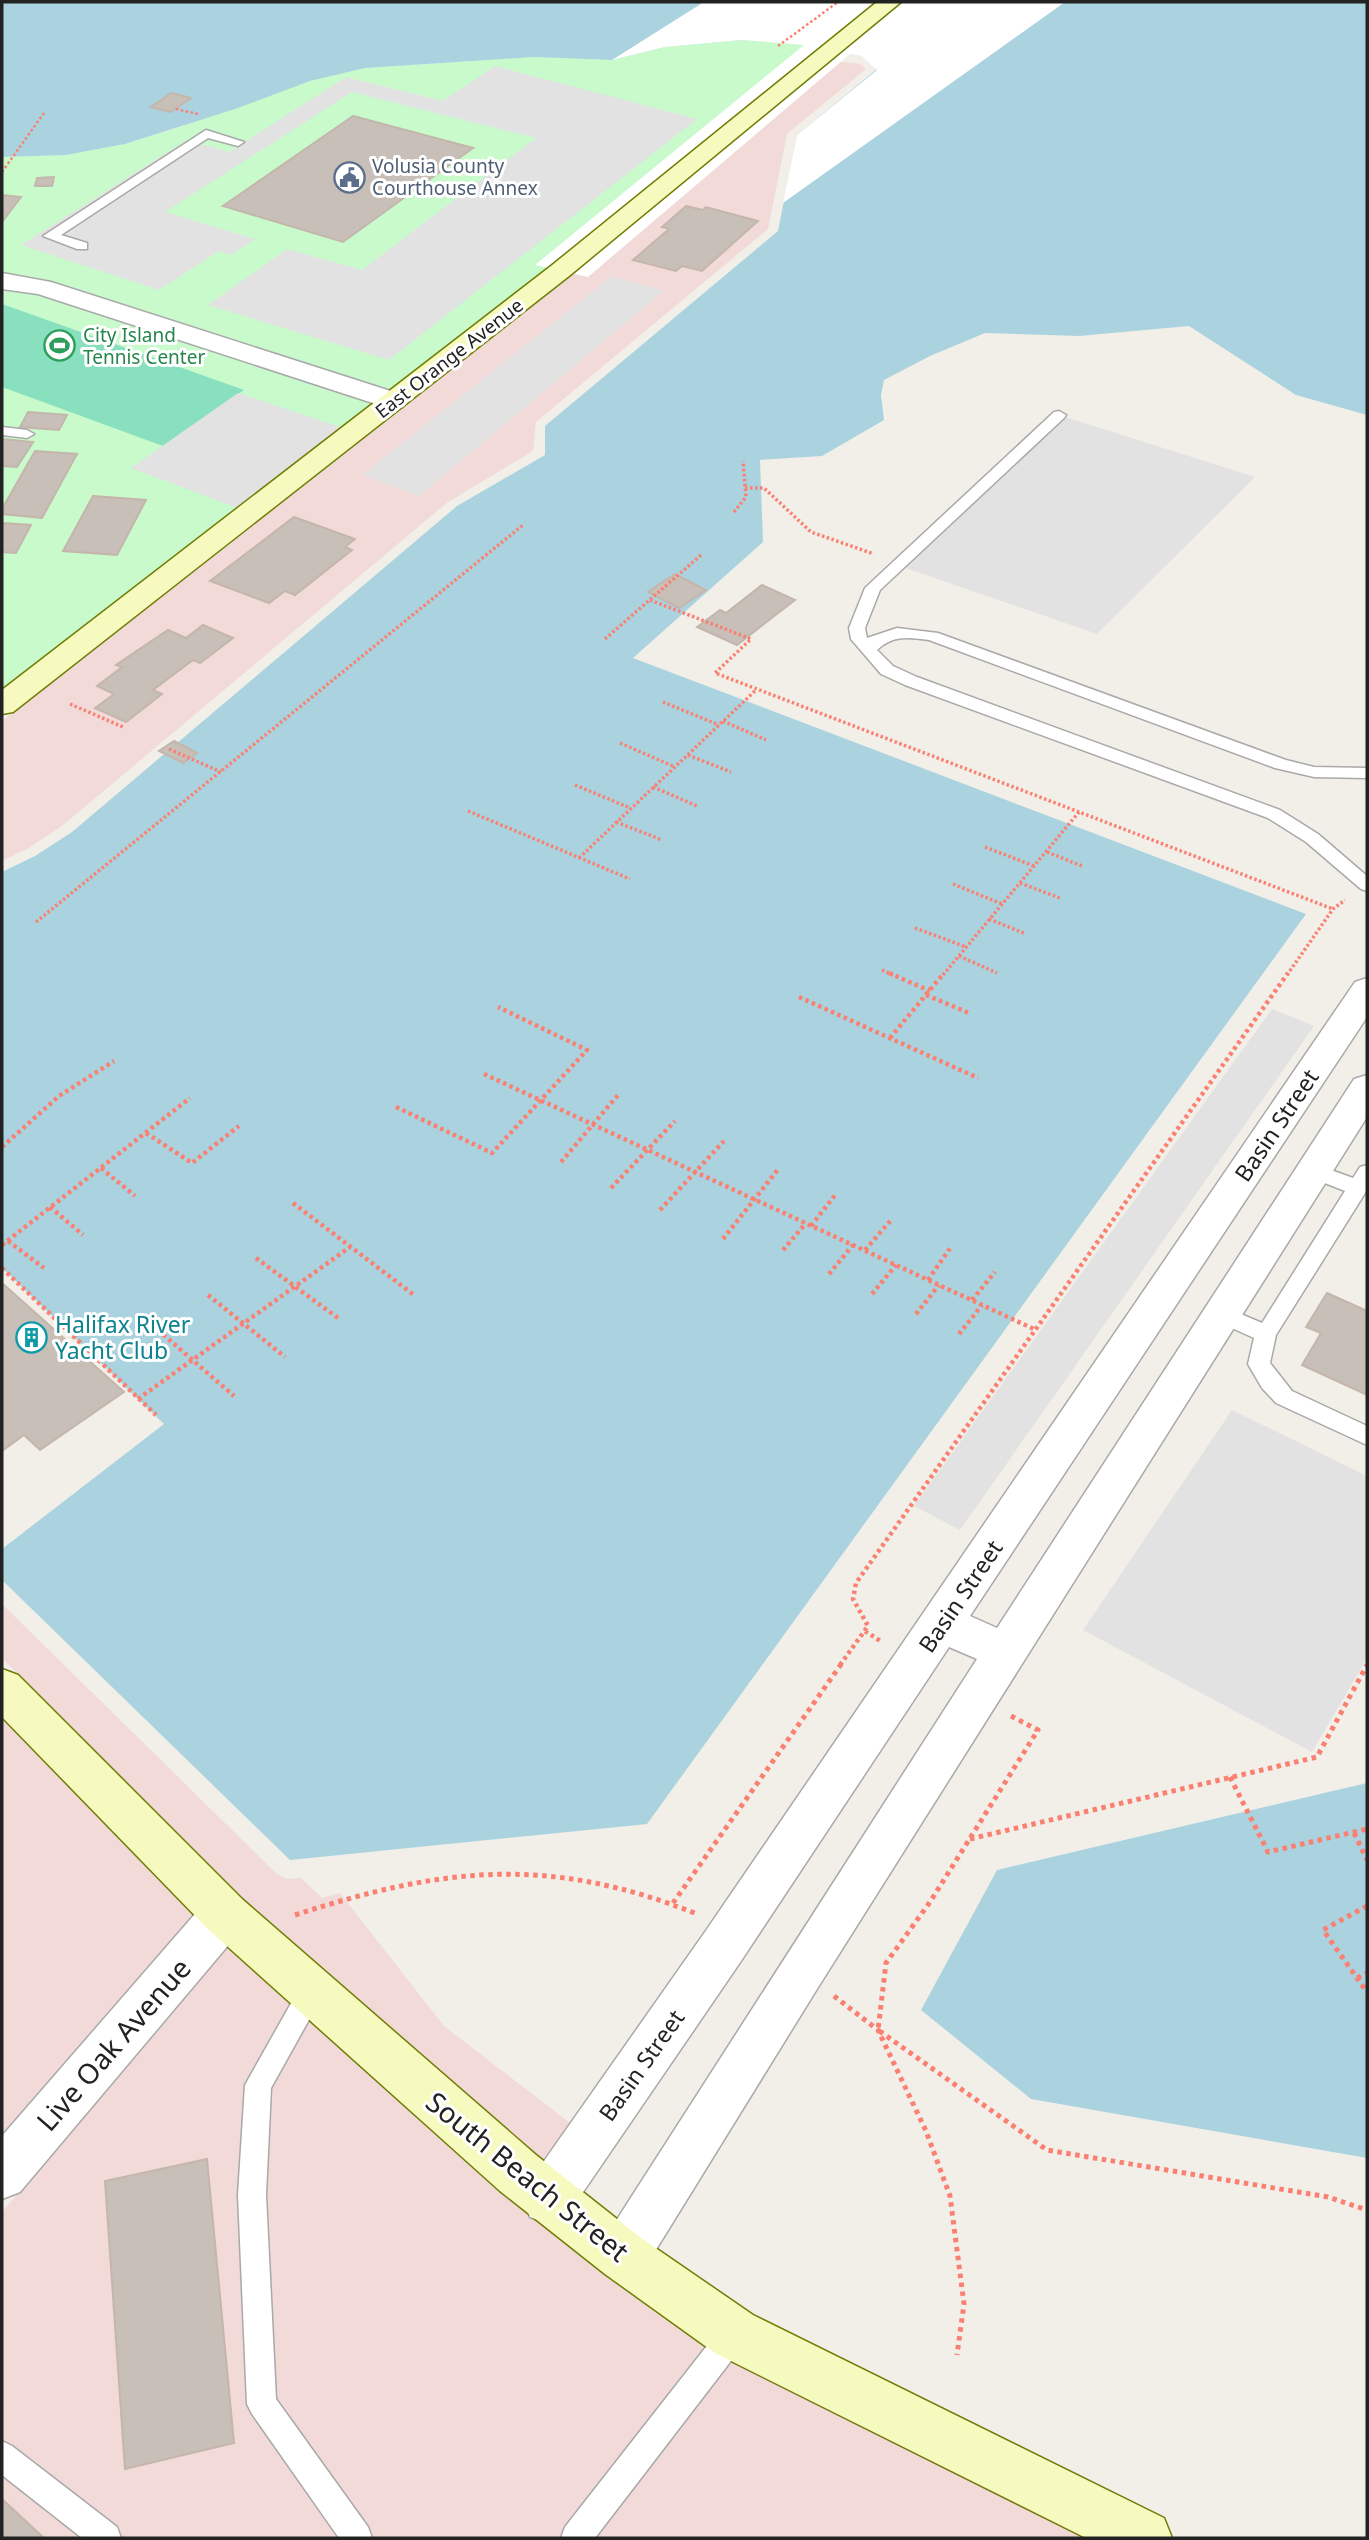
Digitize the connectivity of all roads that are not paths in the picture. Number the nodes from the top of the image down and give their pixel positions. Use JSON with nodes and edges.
{"nodes":[{"id":1,"x":890,"y":2,"type":"edge"},
{"id":2,"x":238,"y":142,"type":"dead end"},
{"id":3,"x":82,"y":246,"type":"dead end"},
{"id":4,"x":2,"y":281,"type":"edge"},
{"id":5,"x":394,"y":401,"type":"junction"},
{"id":6,"x":1059,"y":415,"type":"dead end"},
{"id":7,"x":2,"y":431,"type":"edge"},
{"id":8,"x":27,"y":434,"type":"dead end"},
{"id":9,"x":868,"y":650,"type":"junction"},
{"id":10,"x":2,"y":705,"type":"edge"},
{"id":11,"x":1367,"y":773,"type":"edge"},
{"id":12,"x":1367,"y":885,"type":"edge"},
{"id":13,"x":1367,"y":990,"type":"edge"},
{"id":14,"x":1367,"y":1088,"type":"edge"},
{"id":15,"x":1259,"y":1150,"type":"junction"},
{"id":16,"x":1314,"y":1171,"type":"junction"},
{"id":17,"x":1362,"y":1180,"type":"edge"},
{"id":18,"x":1170,"y":1283,"type":"junction"},
{"id":19,"x":1224,"y":1311,"type":"junction"},
{"id":20,"x":1266,"y":1334,"type":"junction"},
{"id":21,"x":1367,"y":1436,"type":"edge"},
{"id":22,"x":941,"y":1623,"type":"junction"},
{"id":23,"x":1005,"y":1652,"type":"junction"},
{"id":24,"x":2,"y":1688,"type":"edge"},
{"id":25,"x":225,"y":1914,"type":"junction"},
{"id":26,"x":312,"y":1991,"type":"junction"},
{"id":27,"x":2,"y":2174,"type":"edge"},
{"id":28,"x":548,"y":2199,"type":"junction"},
{"id":29,"x":623,"y":2256,"type":"junction"},
{"id":30,"x":734,"y":2334,"type":"junction"},
{"id":31,"x":2,"y":2456,"type":"edge"},
{"id":32,"x":106,"y":2538,"type":"edge"},
{"id":33,"x":357,"y":2538,"type":"edge"},
{"id":34,"x":576,"y":2538,"type":"edge"},
{"id":35,"x":1144,"y":2538,"type":"edge"}],
"edges":[{"from":1,"to":5,"type":"street","name":"East Orange Avenue"},
{"from":2,"to":3,"type":"lane"},
{"from":4,"to":5,"type":"street"},
{"from":5,"to":10,"type":"street","name":"East Orange Avenue"},
{"from":6,"to":9,"type":"lane"},
{"from":7,"to":8,"type":"lane"},
{"from":9,"to":11,"type":"lane"},
{"from":9,"to":12,"type":"lane"},
{"from":13,"to":15,"type":"street","name":"Basin Street"},
{"from":14,"to":16,"type":"street"},
{"from":15,"to":16,"type":"street"},
{"from":15,"to":18,"type":"street","name":"Basin Street"},
{"from":16,"to":17,"type":"lane"},
{"from":16,"to":19,"type":"street"},
{"from":17,"to":20,"type":"lane"},
{"from":18,"to":19,"type":"street"},
{"from":18,"to":22,"type":"street","name":"Basin Street"},
{"from":19,"to":20,"type":"lane"},
{"from":19,"to":23,"type":"street"},
{"from":20,"to":21,"type":"lane"},
{"from":22,"to":23,"type":"street"},
{"from":22,"to":28,"type":"street","name":"Basin Street"},
{"from":23,"to":29,"type":"street"},
{"from":24,"to":25,"type":"street","name":"South Beach Street"},
{"from":25,"to":26,"type":"street","name":"South Beach Street"},
{"from":25,"to":27,"type":"street","name":"Live Oak Avenue"},
{"from":26,"to":28,"type":"street","name":"South Beach Street"},
{"from":26,"to":33,"type":"lane"},
{"from":28,"to":29,"type":"street","name":"South Beach Street"},
{"from":29,"to":30,"type":"street","name":"South Beach Street"},
{"from":30,"to":34,"type":"lane"},
{"from":30,"to":35,"type":"street","name":"South Beach Street"},
{"from":31,"to":32,"type":"lane"}]}
